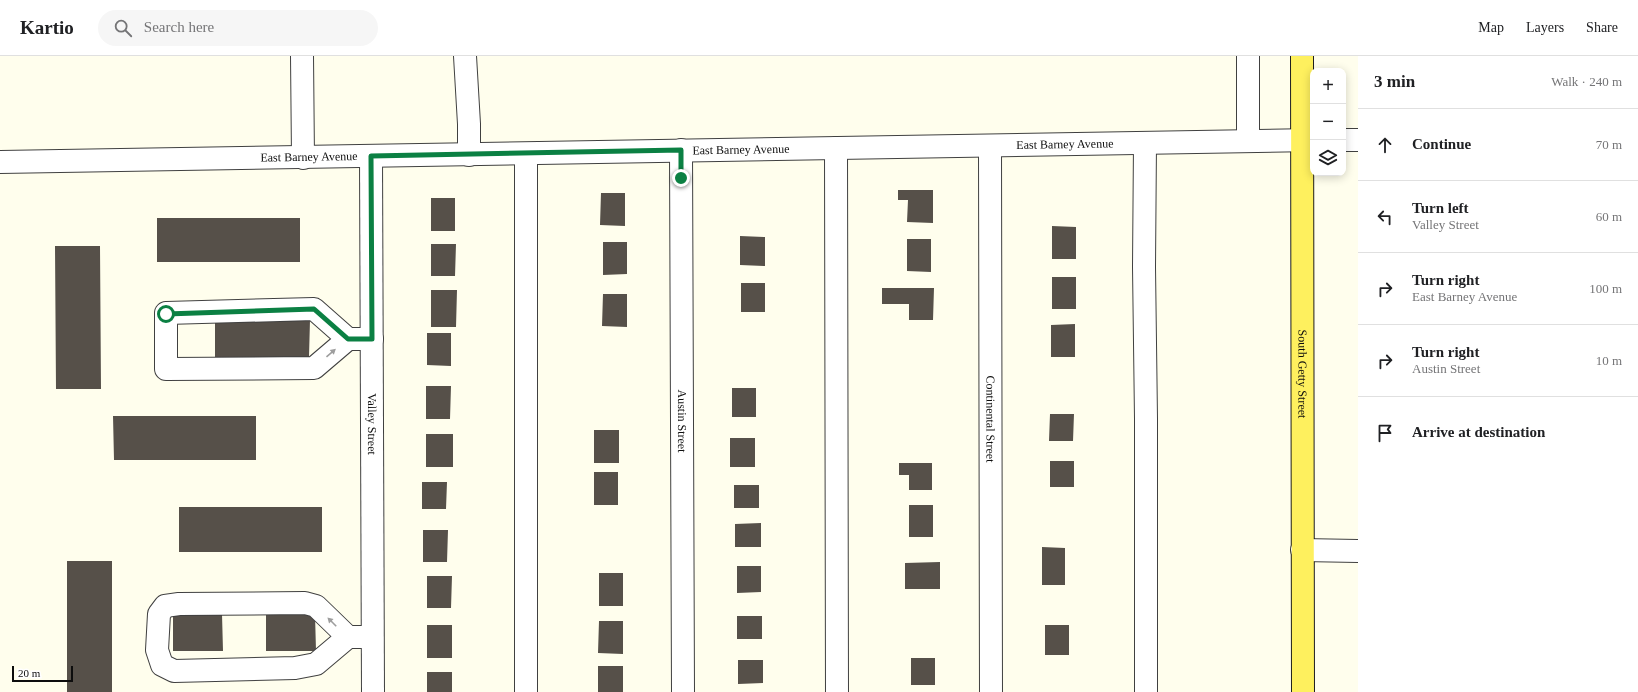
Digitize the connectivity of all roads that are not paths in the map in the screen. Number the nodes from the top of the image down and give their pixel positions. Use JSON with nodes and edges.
{"nodes":[{"id":1,"x":302,"y":56,"type":"edge"},
{"id":2,"x":465,"y":56,"type":"edge"},
{"id":3,"x":1248,"y":56,"type":"edge"},
{"id":4,"x":1302,"y":56,"type":"edge"},
{"id":5,"x":1308,"y":140,"type":"edge"},
{"id":6,"x":1346,"y":140,"type":"edge"},
{"id":7,"x":1358,"y":140,"type":"edge"},
{"id":8,"x":1248,"y":141,"type":"junction"},
{"id":9,"x":1146,"y":143,"type":"junction"},
{"id":10,"x":990,"y":146,"type":"junction"},
{"id":11,"x":836,"y":148,"type":"junction"},
{"id":12,"x":681,"y":150,"type":"junction"},
{"id":13,"x":526,"y":154,"type":"junction"},
{"id":14,"x":469,"y":155,"type":"junction"},
{"id":15,"x":371,"y":156,"type":"junction"},
{"id":16,"x":303,"y":158,"type":"junction"},
{"id":17,"x":0,"y":162,"type":"edge"},
{"id":18,"x":348,"y":339,"type":"junction"},
{"id":19,"x":372,"y":339,"type":"junction"},
{"id":20,"x":1302,"y":550,"type":"junction"},
{"id":21,"x":1358,"y":551,"type":"edge"},
{"id":22,"x":348,"y":637,"type":"junction"},
{"id":23,"x":372,"y":637,"type":"junction"},
{"id":24,"x":373,"y":692,"type":"edge"},
{"id":25,"x":526,"y":692,"type":"edge"},
{"id":26,"x":683,"y":692,"type":"edge"},
{"id":27,"x":837,"y":692,"type":"edge"},
{"id":28,"x":991,"y":692,"type":"edge"},
{"id":29,"x":1146,"y":692,"type":"edge"},
{"id":30,"x":1303,"y":692,"type":"edge"}],
"edges":[{"from":1,"to":16,"type":"street"},
{"from":2,"to":14,"type":"street"},
{"from":3,"to":8,"type":"street"},
{"from":4,"to":5,"type":"main road","name":"South Getty Street"},
{"from":5,"to":8,"type":"street","name":"East Barney Avenue"},
{"from":5,"to":20,"type":"main road","name":"South Getty Street"},
{"from":6,"to":7,"type":"street"},
{"from":8,"to":9,"type":"street","name":"East Barney Avenue"},
{"from":9,"to":10,"type":"street","name":"East Barney Avenue"},
{"from":9,"to":29,"type":"street"},
{"from":10,"to":11,"type":"street","name":"East Barney Avenue"},
{"from":10,"to":28,"type":"street","name":"Continental Street"},
{"from":11,"to":12,"type":"street","name":"East Barney Avenue"},
{"from":11,"to":27,"type":"street"},
{"from":12,"to":13,"type":"street","name":"East Barney Avenue"},
{"from":12,"to":26,"type":"street","name":"Austin Street"},
{"from":13,"to":14,"type":"street","name":"East Barney Avenue"},
{"from":13,"to":25,"type":"street"},
{"from":14,"to":15,"type":"street","name":"East Barney Avenue"},
{"from":15,"to":16,"type":"street","name":"East Barney Avenue"},
{"from":15,"to":19,"type":"street","name":"Valley Street"},
{"from":16,"to":17,"type":"street","name":"East Barney Avenue"},
{"from":18,"to":18,"type":"street","one_way":true},
{"from":18,"to":19,"type":"street"},
{"from":19,"to":23,"type":"street","name":"Valley Street"},
{"from":20,"to":21,"type":"street"},
{"from":20,"to":30,"type":"main road","name":"South Getty Street"},
{"from":22,"to":22,"type":"street","one_way":true},
{"from":22,"to":23,"type":"street"},
{"from":23,"to":24,"type":"street","name":"Valley Street"}]}
